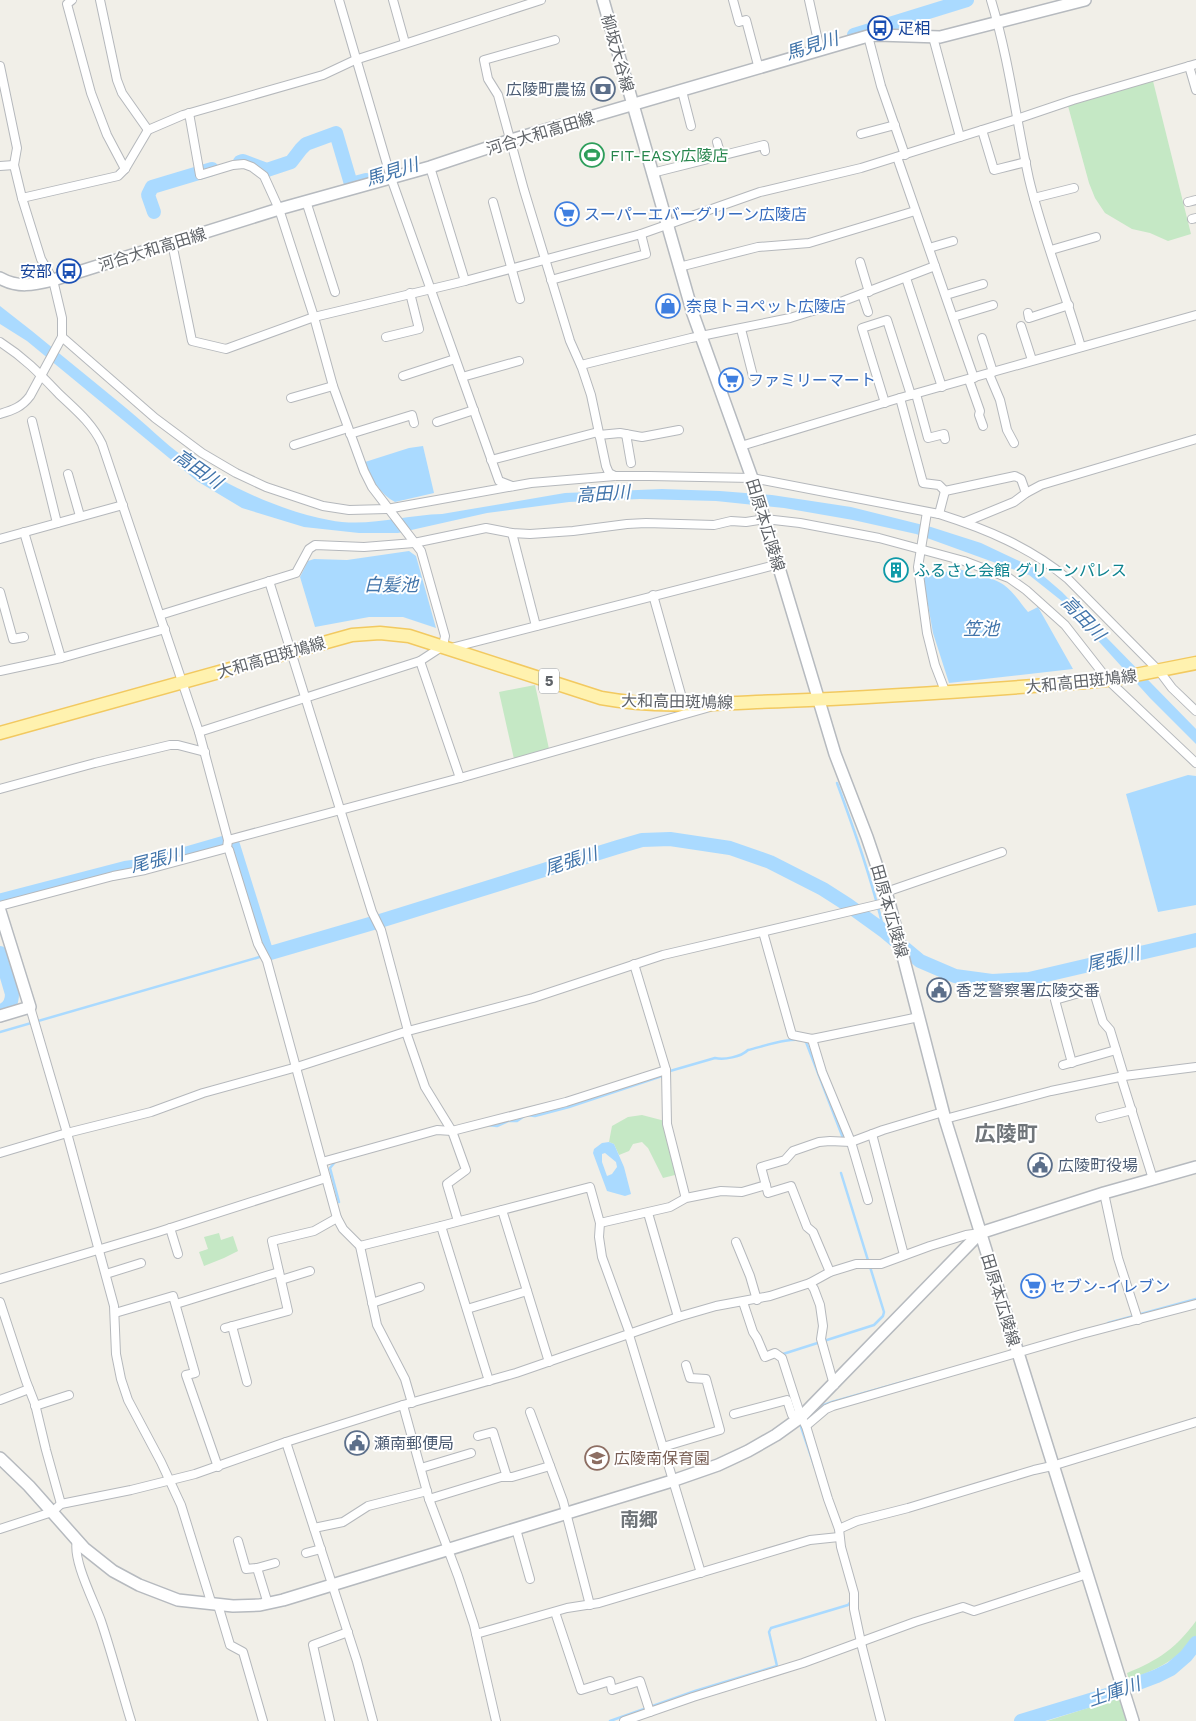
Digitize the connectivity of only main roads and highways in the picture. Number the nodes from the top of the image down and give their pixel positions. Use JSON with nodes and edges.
{"nodes":[{"id":1,"x":603,"y":0,"type":"edge"},
{"id":2,"x":1085,"y":0,"type":"edge"},
{"id":3,"x":632,"y":105,"type":"junction"},
{"id":4,"x":0,"y":278,"type":"edge"},
{"id":5,"x":1196,"y":663,"type":"edge"},
{"id":6,"x":818,"y":699,"type":"junction"},
{"id":7,"x":0,"y":733,"type":"edge"},
{"id":8,"x":0,"y":911,"type":"edge"},
{"id":9,"x":0,"y":1016,"type":"edge"},
{"id":10,"x":1196,"y":1167,"type":"edge"},
{"id":11,"x":980,"y":1233,"type":"junction"},
{"id":12,"x":0,"y":1458,"type":"edge"},
{"id":13,"x":1133,"y":1721,"type":"edge"}],
"edges":[{"from":1,"to":3,"type":"main road","name":"柳坂大谷線"},
{"from":2,"to":3,"type":"main road","name":"河合大和高田線"},
{"from":3,"to":4,"type":"main road","name":"河合大和高田線"},
{"from":3,"to":6,"type":"main road","name":"田原本広陵線"},
{"from":5,"to":6,"type":"main road","name":"大和高田斑鳩線","number":"5"},
{"from":6,"to":7,"type":"main road","name":"大和高田斑鳩線","number":"5"},
{"from":6,"to":11,"type":"main road","name":"田原本広陵線"},
{"from":8,"to":9,"type":"main road"},
{"from":10,"to":11,"type":"main road"},
{"from":11,"to":12,"type":"main road"},
{"from":11,"to":13,"type":"main road","name":"田原本広陵線"}]}
